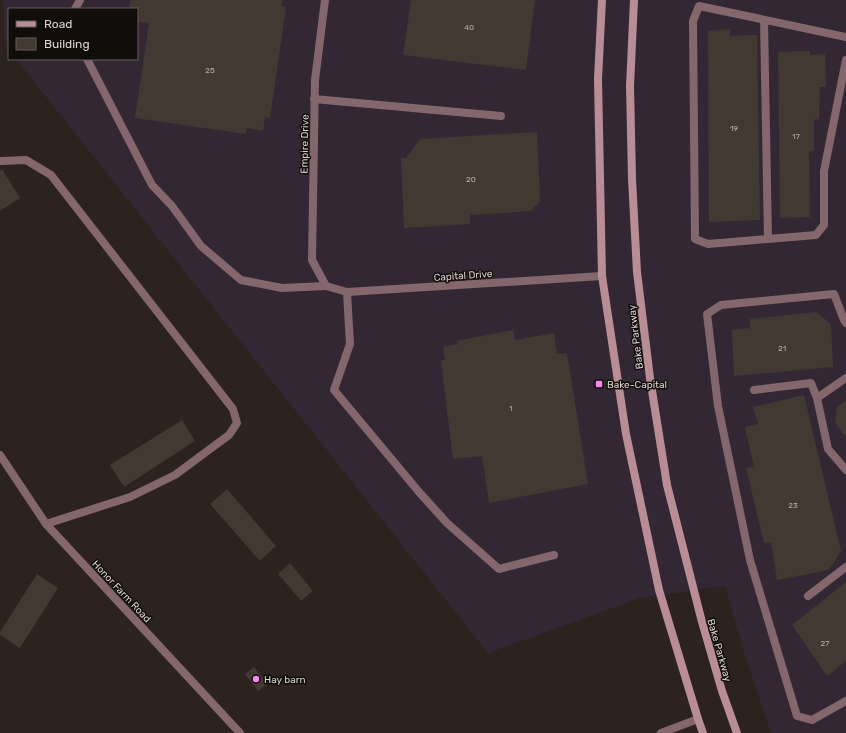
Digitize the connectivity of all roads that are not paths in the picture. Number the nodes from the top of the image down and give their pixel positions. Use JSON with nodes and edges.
{"nodes":[{"id":1,"x":325,"y":0,"type":"edge"},
{"id":2,"x":602,"y":0,"type":"edge"},
{"id":3,"x":634,"y":0,"type":"edge"},
{"id":4,"x":764,"y":20,"type":"junction"},
{"id":5,"x":846,"y":37,"type":"edge"},
{"id":6,"x":88,"y":60,"type":"edge"},
{"id":7,"x":846,"y":60,"type":"edge"},
{"id":8,"x":314,"y":99,"type":"junction"},
{"id":9,"x":501,"y":116,"type":"dead end"},
{"id":10,"x":0,"y":161,"type":"edge"},
{"id":11,"x":768,"y":239,"type":"junction"},
{"id":12,"x":602,"y":276,"type":"junction"},
{"id":13,"x":326,"y":286,"type":"junction"},
{"id":14,"x":347,"y":292,"type":"junction"},
{"id":15,"x":846,"y":323,"type":"edge"},
{"id":16,"x":846,"y":378,"type":"edge"},
{"id":17,"x":754,"y":390,"type":"dead end"},
{"id":18,"x":817,"y":398,"type":"junction"},
{"id":19,"x":0,"y":455,"type":"edge"},
{"id":20,"x":846,"y":470,"type":"edge"},
{"id":21,"x":46,"y":524,"type":"junction"},
{"id":22,"x":554,"y":555,"type":"dead end"},
{"id":23,"x":846,"y":567,"type":"edge"},
{"id":24,"x":808,"y":596,"type":"dead end"},
{"id":25,"x":846,"y":700,"type":"edge"},
{"id":26,"x":698,"y":719,"type":"junction"},
{"id":27,"x":240,"y":733,"type":"edge"},
{"id":28,"x":661,"y":733,"type":"edge"},
{"id":29,"x":703,"y":733,"type":"edge"},
{"id":30,"x":737,"y":733,"type":"edge"}],
"edges":[{"from":1,"to":8,"type":"street","name":"Empire Drive"},
{"from":2,"to":12,"type":"main road"},
{"from":3,"to":30,"type":"main road","name":"Bake Parkway"},
{"from":4,"to":5,"type":"street"},
{"from":4,"to":11,"type":"street"},
{"from":4,"to":11,"type":"street"},
{"from":6,"to":13,"type":"street","name":"Capital Drive"},
{"from":7,"to":11,"type":"street"},
{"from":8,"to":9,"type":"street"},
{"from":8,"to":13,"type":"street","name":"Empire Drive"},
{"from":10,"to":21,"type":"street"},
{"from":12,"to":14,"type":"street","name":"Capital Drive"},
{"from":12,"to":26,"type":"main road"},
{"from":13,"to":14,"type":"street","name":"Capital Drive"},
{"from":14,"to":22,"type":"street"},
{"from":15,"to":25,"type":"street"},
{"from":16,"to":18,"type":"street"},
{"from":17,"to":18,"type":"street"},
{"from":18,"to":20,"type":"street"},
{"from":19,"to":21,"type":"street","name":"Honor Farm Road"},
{"from":21,"to":27,"type":"street","name":"Honor Farm Road"},
{"from":23,"to":24,"type":"street"},
{"from":26,"to":28,"type":"street"},
{"from":26,"to":29,"type":"main road"}]}
